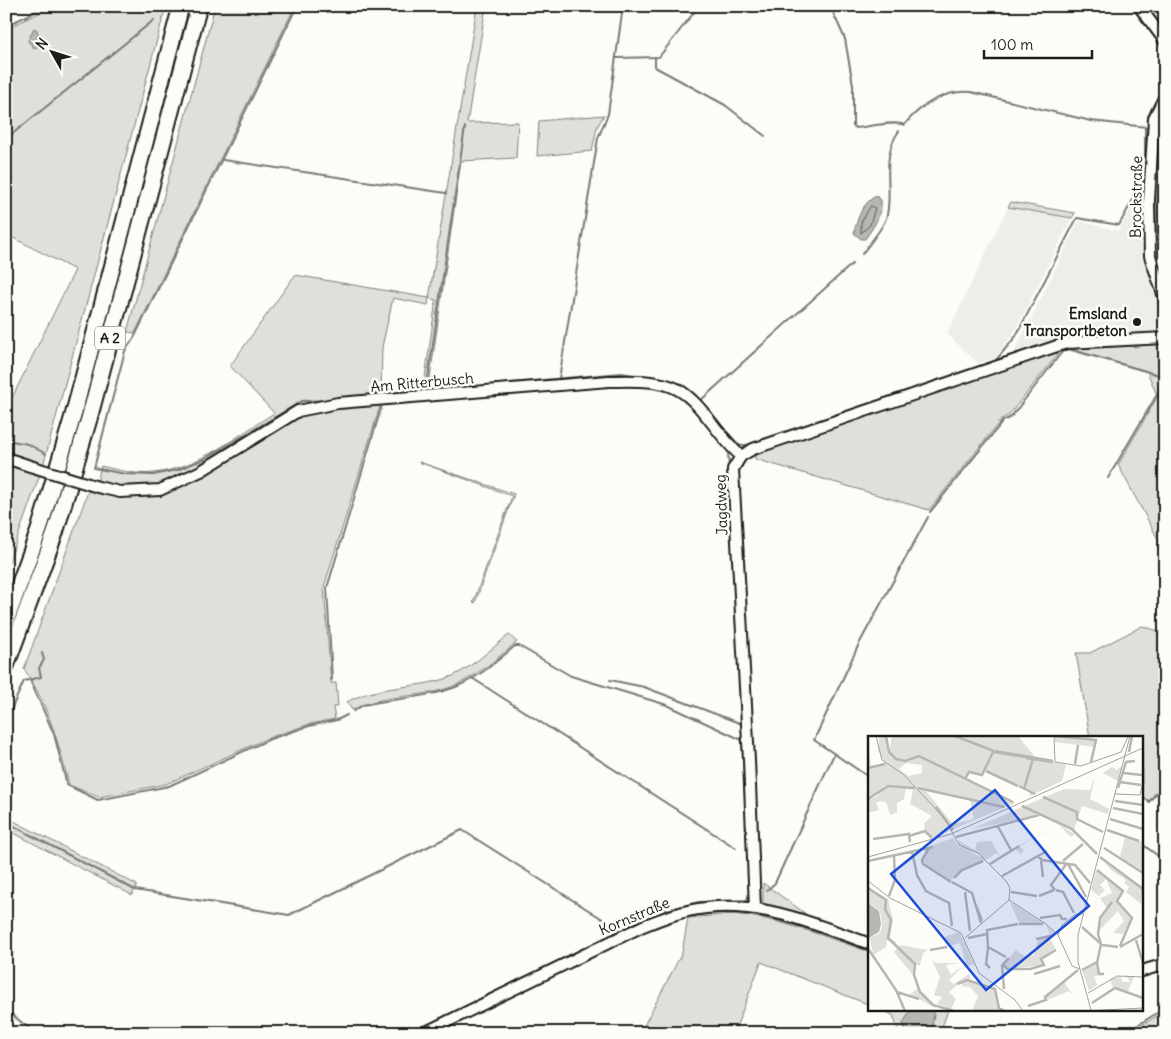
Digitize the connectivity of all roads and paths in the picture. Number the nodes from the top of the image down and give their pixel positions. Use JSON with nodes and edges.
{"nodes":[{"id":1,"x":181,"y":6,"type":"edge"},
{"id":2,"x":199,"y":6,"type":"edge"},
{"id":3,"x":1139,"y":6,"type":"edge"},
{"id":4,"x":1165,"y":41,"type":"edge"},
{"id":5,"x":1165,"y":96,"type":"edge"},
{"id":6,"x":1165,"y":300,"type":"edge"},
{"id":7,"x":1165,"y":338,"type":"edge"},
{"id":8,"x":741,"y":456,"type":"junction"},
{"id":9,"x":6,"y":458,"type":"edge"},
{"id":10,"x":6,"y":621,"type":"edge"},
{"id":11,"x":6,"y":666,"type":"edge"},
{"id":12,"x":755,"y":908,"type":"junction"},
{"id":13,"x":868,"y":943,"type":"edge"},
{"id":14,"x":1165,"y":964,"type":"edge"},
{"id":15,"x":1144,"y":970,"type":"edge"},
{"id":16,"x":424,"y":1033,"type":"edge"}],
"edges":[{"from":1,"to":10,"type":"highway","number":"A 2"},
{"from":2,"to":11,"type":"highway","number":"A 2"},
{"from":3,"to":4,"type":"street"},
{"from":5,"to":6,"type":"street","name":"Brockstraße"},
{"from":7,"to":8,"type":"street","name":"Jagdweg"},
{"from":8,"to":9,"type":"street","name":"Am Ritterbusch","bridge":true},
{"from":8,"to":12,"type":"street","name":"Jagdweg"},
{"from":12,"to":13,"type":"street","name":"Kornstraße"},
{"from":12,"to":16,"type":"street","name":"Kornstraße"},
{"from":14,"to":15,"type":"street"}]}
